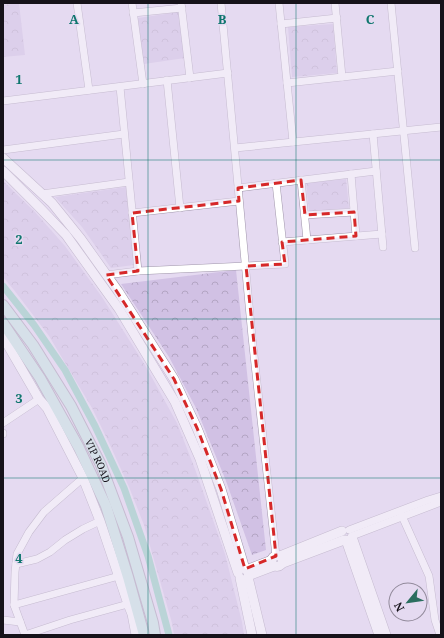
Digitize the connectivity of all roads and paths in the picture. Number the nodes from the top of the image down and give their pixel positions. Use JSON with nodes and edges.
{"nodes":[{"id":1,"x":77,"y":3,"type":"edge"},
{"id":2,"x":132,"y":3,"type":"edge"},
{"id":3,"x":221,"y":3,"type":"edge"},
{"id":4,"x":280,"y":3,"type":"edge"},
{"id":5,"x":335,"y":3,"type":"edge"},
{"id":6,"x":391,"y":3,"type":"edge"},
{"id":7,"x":182,"y":6,"type":"edge"},
{"id":8,"x":133,"y":13,"type":"junction"},
{"id":9,"x":336,"y":18,"type":"junction"},
{"id":10,"x":281,"y":24,"type":"junction"},
{"id":11,"x":398,"y":71,"type":"junction"},
{"id":12,"x":228,"y":73,"type":"junction"},
{"id":13,"x":342,"y":77,"type":"junction"},
{"id":14,"x":190,"y":78,"type":"junction"},
{"id":15,"x":167,"y":80,"type":"junction"},
{"id":16,"x":287,"y":82,"type":"junction"},
{"id":17,"x":143,"y":84,"type":"junction"},
{"id":18,"x":120,"y":86,"type":"junction"},
{"id":19,"x":89,"y":90,"type":"junction"},
{"id":20,"x":3,"y":101,"type":"edge"},
{"id":21,"x":441,"y":127,"type":"edge"},
{"id":22,"x":404,"y":130,"type":"junction"},
{"id":23,"x":124,"y":134,"type":"junction"},
{"id":24,"x":373,"y":134,"type":"junction"},
{"id":25,"x":292,"y":142,"type":"junction"},
{"id":26,"x":234,"y":148,"type":"junction"},
{"id":27,"x":3,"y":150,"type":"edge"},
{"id":28,"x":3,"y":158,"type":"edge"},
{"id":29,"x":376,"y":171,"type":"junction"},
{"id":30,"x":3,"y":172,"type":"edge"},
{"id":31,"x":351,"y":174,"type":"junction"},
{"id":32,"x":301,"y":180,"type":"junction"},
{"id":33,"x":129,"y":182,"type":"junction"},
{"id":34,"x":276,"y":183,"type":"junction"},
{"id":35,"x":238,"y":188,"type":"junction"},
{"id":36,"x":42,"y":194,"type":"junction"},
{"id":37,"x":240,"y":201,"type":"junction"},
{"id":38,"x":180,"y":208,"type":"junction"},
{"id":39,"x":354,"y":212,"type":"junction"},
{"id":40,"x":132,"y":213,"type":"junction"},
{"id":41,"x":305,"y":215,"type":"junction"},
{"id":42,"x":382,"y":234,"type":"junction"},
{"id":43,"x":356,"y":236,"type":"junction"},
{"id":44,"x":307,"y":240,"type":"junction"},
{"id":45,"x":282,"y":242,"type":"junction"},
{"id":46,"x":383,"y":247,"type":"dead end"},
{"id":47,"x":415,"y":248,"type":"dead end"},
{"id":48,"x":246,"y":266,"type":"junction"},
{"id":49,"x":138,"y":271,"type":"junction"},
{"id":50,"x":106,"y":275,"type":"junction"},
{"id":51,"x":3,"y":305,"type":"edge"},
{"id":52,"x":3,"y":323,"type":"edge"},
{"id":53,"x":3,"y":337,"type":"edge"},
{"id":54,"x":39,"y":399,"type":"junction"},
{"id":55,"x":3,"y":423,"type":"edge"},
{"id":56,"x":83,"y":478,"type":"junction"},
{"id":57,"x":441,"y":496,"type":"edge"},
{"id":58,"x":441,"y":502,"type":"edge"},
{"id":59,"x":402,"y":516,"type":"junction"},
{"id":60,"x":100,"y":520,"type":"junction"},
{"id":61,"x":347,"y":536,"type":"junction"},
{"id":62,"x":277,"y":560,"type":"junction"},
{"id":63,"x":16,"y":564,"type":"junction"},
{"id":64,"x":244,"y":574,"type":"junction"},
{"id":65,"x":119,"y":576,"type":"junction"},
{"id":66,"x":128,"y":604,"type":"junction"},
{"id":67,"x":14,"y":605,"type":"junction"},
{"id":68,"x":3,"y":620,"type":"edge"},
{"id":69,"x":20,"y":622,"type":"junction"},
{"id":70,"x":25,"y":635,"type":"edge"},
{"id":71,"x":136,"y":635,"type":"edge"},
{"id":72,"x":144,"y":635,"type":"edge"},
{"id":73,"x":155,"y":635,"type":"edge"},
{"id":74,"x":252,"y":635,"type":"edge"},
{"id":75,"x":262,"y":635,"type":"edge"},
{"id":76,"x":379,"y":635,"type":"edge"},
{"id":77,"x":386,"y":635,"type":"edge"},
{"id":78,"x":440,"y":635,"type":"edge"}],
"edges":[{"from":1,"to":19,"type":"street"},
{"from":2,"to":8,"type":"street"},
{"from":3,"to":12,"type":"street"},
{"from":4,"to":10,"type":"street"},
{"from":5,"to":9,"type":"street"},
{"from":6,"to":11,"type":"street"},
{"from":7,"to":8,"type":"street"},
{"from":7,"to":14,"type":"street"},
{"from":8,"to":17,"type":"street"},
{"from":9,"to":10,"type":"street"},
{"from":9,"to":13,"type":"street"},
{"from":10,"to":16,"type":"street"},
{"from":11,"to":13,"type":"street"},
{"from":11,"to":22,"type":"street"},
{"from":12,"to":14,"type":"street"},
{"from":12,"to":26,"type":"street"},
{"from":13,"to":16,"type":"street"},
{"from":14,"to":15,"type":"street"},
{"from":15,"to":17,"type":"street"},
{"from":15,"to":38,"type":"street"},
{"from":16,"to":25,"type":"street"},
{"from":17,"to":18,"type":"street"},
{"from":18,"to":19,"type":"street"},
{"from":18,"to":23,"type":"street"},
{"from":19,"to":20,"type":"street"},
{"from":21,"to":22,"type":"street"},
{"from":22,"to":24,"type":"street"},
{"from":22,"to":47,"type":"street"},
{"from":23,"to":27,"type":"street"},
{"from":23,"to":33,"type":"street"},
{"from":24,"to":25,"type":"street"},
{"from":24,"to":29,"type":"street"},
{"from":25,"to":26,"type":"street"},
{"from":26,"to":35,"type":"street"},
{"from":28,"to":36,"type":"street"},
{"from":29,"to":31,"type":"street"},
{"from":29,"to":42,"type":"street"},
{"from":30,"to":64,"type":"street"},
{"from":31,"to":32,"type":"street"},
{"from":31,"to":39,"type":"street"},
{"from":32,"to":34,"type":"street"},
{"from":32,"to":41,"type":"street"},
{"from":33,"to":36,"type":"street"},
{"from":33,"to":40,"type":"street"},
{"from":34,"to":35,"type":"street"},
{"from":34,"to":45,"type":"street"},
{"from":35,"to":37,"type":"street"},
{"from":36,"to":50,"type":"street"},
{"from":37,"to":38,"type":"street"},
{"from":37,"to":48,"type":"street"},
{"from":38,"to":40,"type":"street"},
{"from":39,"to":41,"type":"street"},
{"from":39,"to":43,"type":"street"},
{"from":40,"to":49,"type":"street"},
{"from":41,"to":44,"type":"street"},
{"from":42,"to":43,"type":"street"},
{"from":42,"to":46,"type":"street"},
{"from":43,"to":44,"type":"street"},
{"from":44,"to":45,"type":"street"},
{"from":45,"to":48,"type":"street"},
{"from":48,"to":49,"type":"street"},
{"from":48,"to":62,"type":"street"},
{"from":49,"to":50,"type":"street"},
{"from":50,"to":64,"type":"street"},
{"from":51,"to":73,"type":"main road","name":"VIP ROAD"},
{"from":52,"to":72,"type":"main road","name":"VIP ROAD"},
{"from":53,"to":54,"type":"street","name":"VIP ROAD"},
{"from":54,"to":55,"type":"street"},
{"from":54,"to":56,"type":"street","name":"VIP ROAD"},
{"from":56,"to":60,"type":"street","name":"VIP ROAD"},
{"from":56,"to":63,"type":"street"},
{"from":57,"to":61,"type":"street"},
{"from":58,"to":59,"type":"street"},
{"from":59,"to":61,"type":"street"},
{"from":59,"to":78,"type":"street"},
{"from":60,"to":63,"type":"street"},
{"from":60,"to":65,"type":"street","name":"VIP ROAD"},
{"from":61,"to":62,"type":"street"},
{"from":61,"to":76,"type":"street"},
{"from":61,"to":77,"type":"street"},
{"from":62,"to":64,"type":"street"},
{"from":63,"to":67,"type":"street"},
{"from":64,"to":74,"type":"street"},
{"from":64,"to":75,"type":"street"},
{"from":65,"to":66,"type":"street","name":"VIP ROAD"},
{"from":65,"to":67,"type":"street"},
{"from":66,"to":70,"type":"street"},
{"from":66,"to":71,"type":"street","name":"VIP ROAD"},
{"from":67,"to":69,"type":"street"},
{"from":68,"to":69,"type":"street"},
{"from":69,"to":70,"type":"street"}]}
